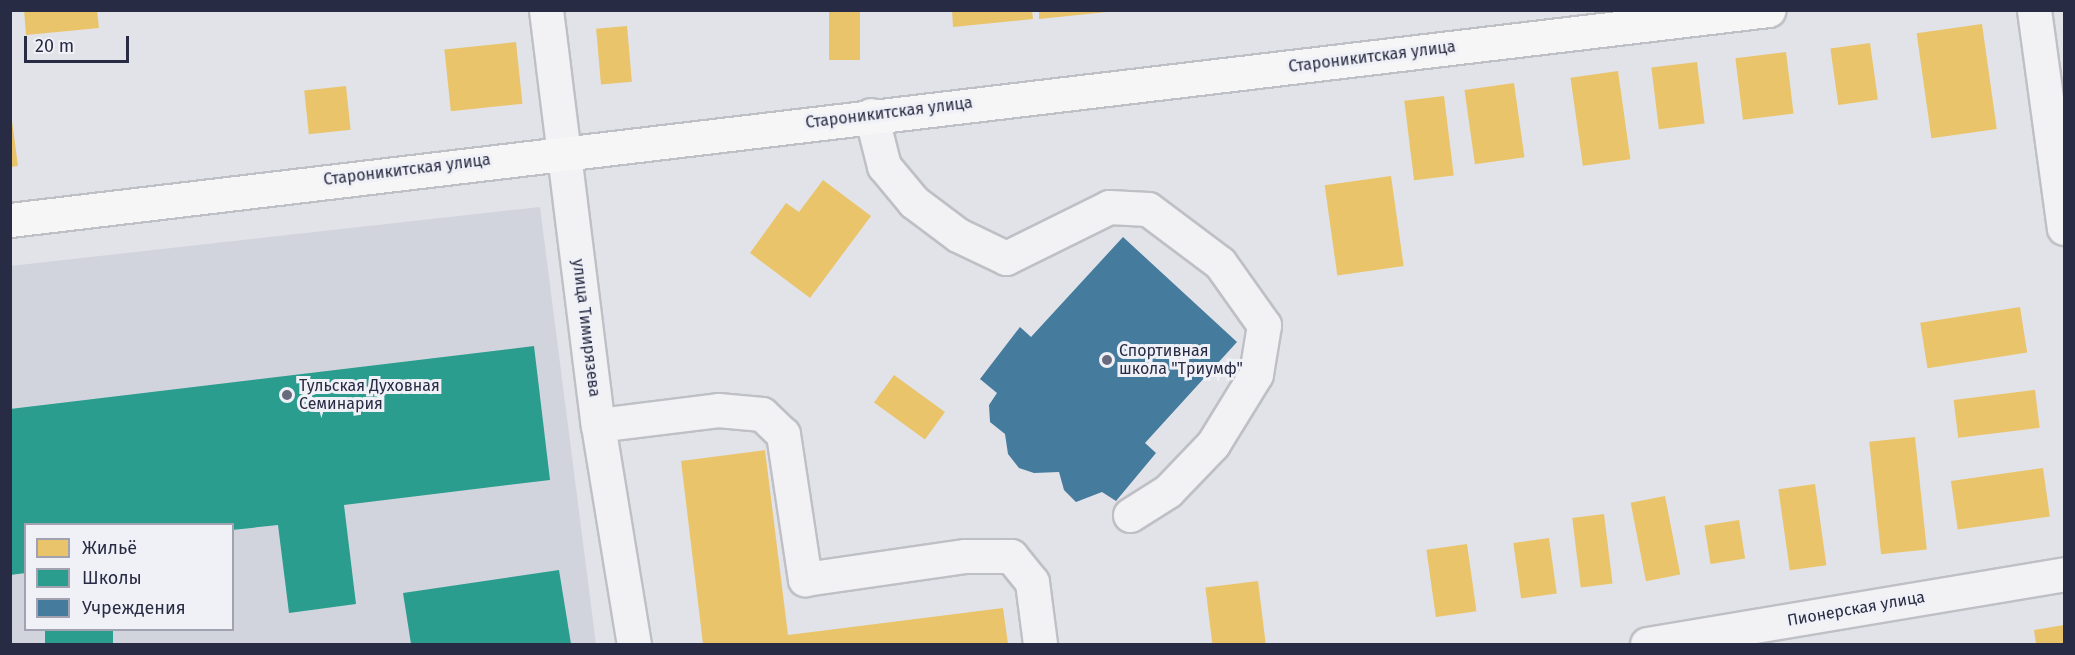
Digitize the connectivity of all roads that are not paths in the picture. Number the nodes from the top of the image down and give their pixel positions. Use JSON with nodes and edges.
{"nodes":[{"id":1,"x":546,"y":10,"type":"edge"},
{"id":2,"x":1768,"y":10,"type":"edge"},
{"id":3,"x":2034,"y":10,"type":"edge"},
{"id":4,"x":871,"y":115,"type":"junction"},
{"id":5,"x":562,"y":151,"type":"junction"},
{"id":6,"x":10,"y":220,"type":"edge"},
{"id":7,"x":2064,"y":228,"type":"edge"},
{"id":8,"x":598,"y":425,"type":"junction"},
{"id":9,"x":1130,"y":514,"type":"dead end"},
{"id":10,"x":2064,"y":573,"type":"edge"},
{"id":11,"x":634,"y":645,"type":"edge"},
{"id":12,"x":1040,"y":645,"type":"edge"},
{"id":13,"x":1647,"y":645,"type":"edge"}],
"edges":[{"from":1,"to":5,"type":"street","name":"улица Тимирязева"},
{"from":2,"to":4,"type":"main road","name":"Староникитская улица"},
{"from":3,"to":7,"type":"street"},
{"from":4,"to":5,"type":"main road","name":"Староникитская улица"},
{"from":4,"to":9,"type":"street"},
{"from":5,"to":6,"type":"main road","name":"Староникитская улица"},
{"from":5,"to":8,"type":"street","name":"улица Тимирязева"},
{"from":8,"to":11,"type":"street","name":"улица Тимирязева"},
{"from":8,"to":12,"type":"street"},
{"from":10,"to":13,"type":"street","name":"Пионерская улица"}]}
